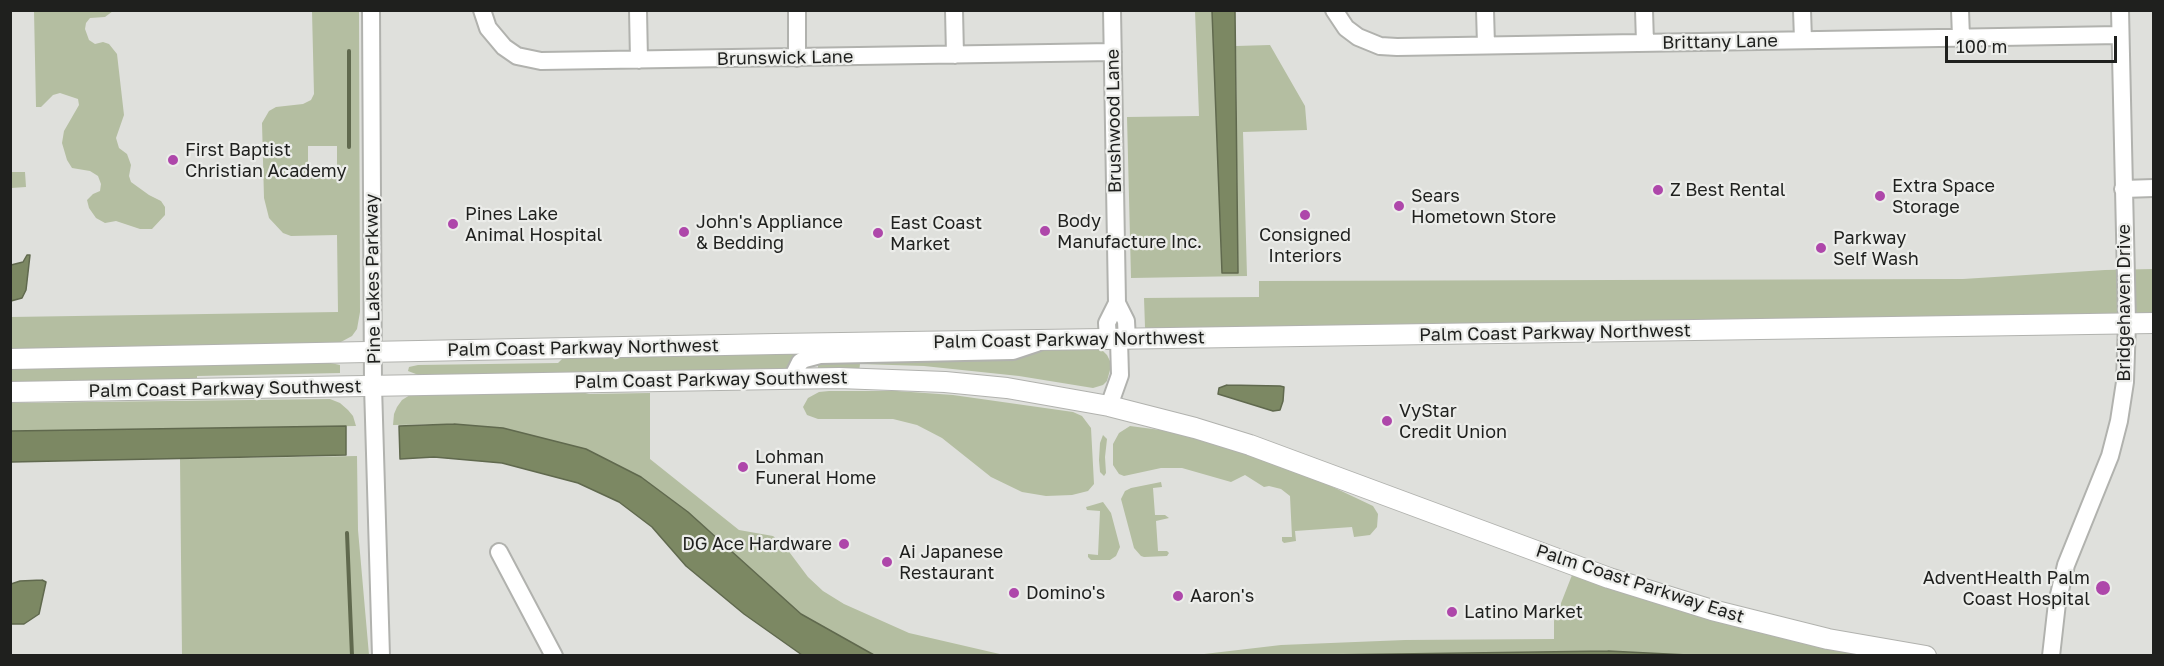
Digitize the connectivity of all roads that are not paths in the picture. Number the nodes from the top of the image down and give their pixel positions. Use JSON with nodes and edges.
{"nodes":[{"id":1,"x":371,"y":10,"type":"edge"},
{"id":2,"x":482,"y":10,"type":"edge"},
{"id":3,"x":638,"y":10,"type":"edge"},
{"id":4,"x":796,"y":10,"type":"edge"},
{"id":5,"x":954,"y":10,"type":"edge"},
{"id":6,"x":1112,"y":10,"type":"edge"},
{"id":7,"x":1334,"y":10,"type":"edge"},
{"id":8,"x":1485,"y":10,"type":"edge"},
{"id":9,"x":1644,"y":10,"type":"edge"},
{"id":10,"x":1802,"y":10,"type":"edge"},
{"id":11,"x":1960,"y":10,"type":"edge"},
{"id":12,"x":2120,"y":10,"type":"edge"},
{"id":13,"x":2120,"y":35,"type":"junction"},
{"id":14,"x":1961,"y":37,"type":"junction"},
{"id":15,"x":1803,"y":40,"type":"junction"},
{"id":16,"x":1645,"y":43,"type":"junction"},
{"id":17,"x":1486,"y":45,"type":"junction"},
{"id":18,"x":1113,"y":52,"type":"junction"},
{"id":19,"x":955,"y":55,"type":"junction"},
{"id":20,"x":797,"y":58,"type":"junction"},
{"id":21,"x":639,"y":60,"type":"junction"},
{"id":22,"x":2154,"y":188,"type":"edge"},
{"id":23,"x":2123,"y":189,"type":"junction"},
{"id":24,"x":2127,"y":323,"type":"junction"},
{"id":25,"x":2154,"y":323,"type":"edge"},
{"id":26,"x":1118,"y":340,"type":"junction"},
{"id":27,"x":1043,"y":341,"type":"junction"},
{"id":28,"x":374,"y":352,"type":"junction"},
{"id":29,"x":10,"y":359,"type":"edge"},
{"id":30,"x":795,"y":379,"type":"junction"},
{"id":31,"x":374,"y":386,"type":"junction"},
{"id":32,"x":10,"y":392,"type":"edge"},
{"id":33,"x":1108,"y":406,"type":"junction"},
{"id":34,"x":1395,"y":498,"type":"joint"},
{"id":35,"x":499,"y":552,"type":"dead end"},
{"id":36,"x":381,"y":656,"type":"edge"},
{"id":37,"x":554,"y":656,"type":"edge"},
{"id":38,"x":1926,"y":656,"type":"edge"},
{"id":39,"x":2051,"y":656,"type":"edge"}],
"edges":[{"from":1,"to":28,"type":"street","name":"Pine Lakes Parkway"},
{"from":2,"to":21,"type":"street","name":"Brunswick Lane"},
{"from":3,"to":21,"type":"street"},
{"from":4,"to":20,"type":"street"},
{"from":5,"to":19,"type":"street"},
{"from":6,"to":18,"type":"street","name":"Brushwood Lane"},
{"from":7,"to":17,"type":"street","name":"Brittany Lane"},
{"from":8,"to":17,"type":"street"},
{"from":9,"to":16,"type":"street"},
{"from":10,"to":15,"type":"street"},
{"from":11,"to":14,"type":"street"},
{"from":12,"to":13,"type":"street","name":"Bridgehaven Drive"},
{"from":13,"to":14,"type":"street","name":"Brittany Lane"},
{"from":13,"to":23,"type":"street","name":"Bridgehaven Drive"},
{"from":14,"to":15,"type":"street","name":"Brittany Lane"},
{"from":15,"to":16,"type":"street","name":"Brittany Lane"},
{"from":16,"to":17,"type":"street","name":"Brittany Lane"},
{"from":18,"to":19,"type":"street","name":"Brunswick Lane"},
{"from":18,"to":26,"type":"street","name":"Brushwood Lane"},
{"from":19,"to":20,"type":"street","name":"Brunswick Lane"},
{"from":20,"to":21,"type":"street","name":"Brunswick Lane"},
{"from":22,"to":23,"type":"street"},
{"from":23,"to":24,"type":"street","name":"Bridgehaven Drive"},
{"from":24,"to":25,"type":"main road","name":"Palm Coast Parkway Northwest"},
{"from":24,"to":26,"type":"main road","name":"Palm Coast Parkway Northwest"},
{"from":24,"to":39,"type":"street","name":"Bridgehaven Drive"},
{"from":26,"to":27,"type":"main road","name":"Palm Coast Parkway Northwest"},
{"from":26,"to":33,"type":"street","name":"Brushwood Lane"},
{"from":27,"to":28,"type":"main road","name":"Palm Coast Parkway Northwest"},
{"from":27,"to":30,"type":"street"},
{"from":28,"to":29,"type":"main road","name":"Palm Coast Parkway Northwest"},
{"from":28,"to":31,"type":"street","name":"Pine Lakes Parkway"},
{"from":30,"to":31,"type":"main road","name":"Palm Coast Parkway Southwest"},
{"from":30,"to":33,"type":"main road","name":"Palm Coast Parkway Southwest"},
{"from":31,"to":32,"type":"main road","name":"Palm Coast Parkway Southwest"},
{"from":31,"to":36,"type":"street","name":"Pine Lakes Parkway"},
{"from":33,"to":34,"type":"main road","name":"Palm Coast Parkway Southwest"},
{"from":34,"to":38,"type":"main road","name":"Palm Coast Parkway East"},
{"from":35,"to":37,"type":"street"}]}
